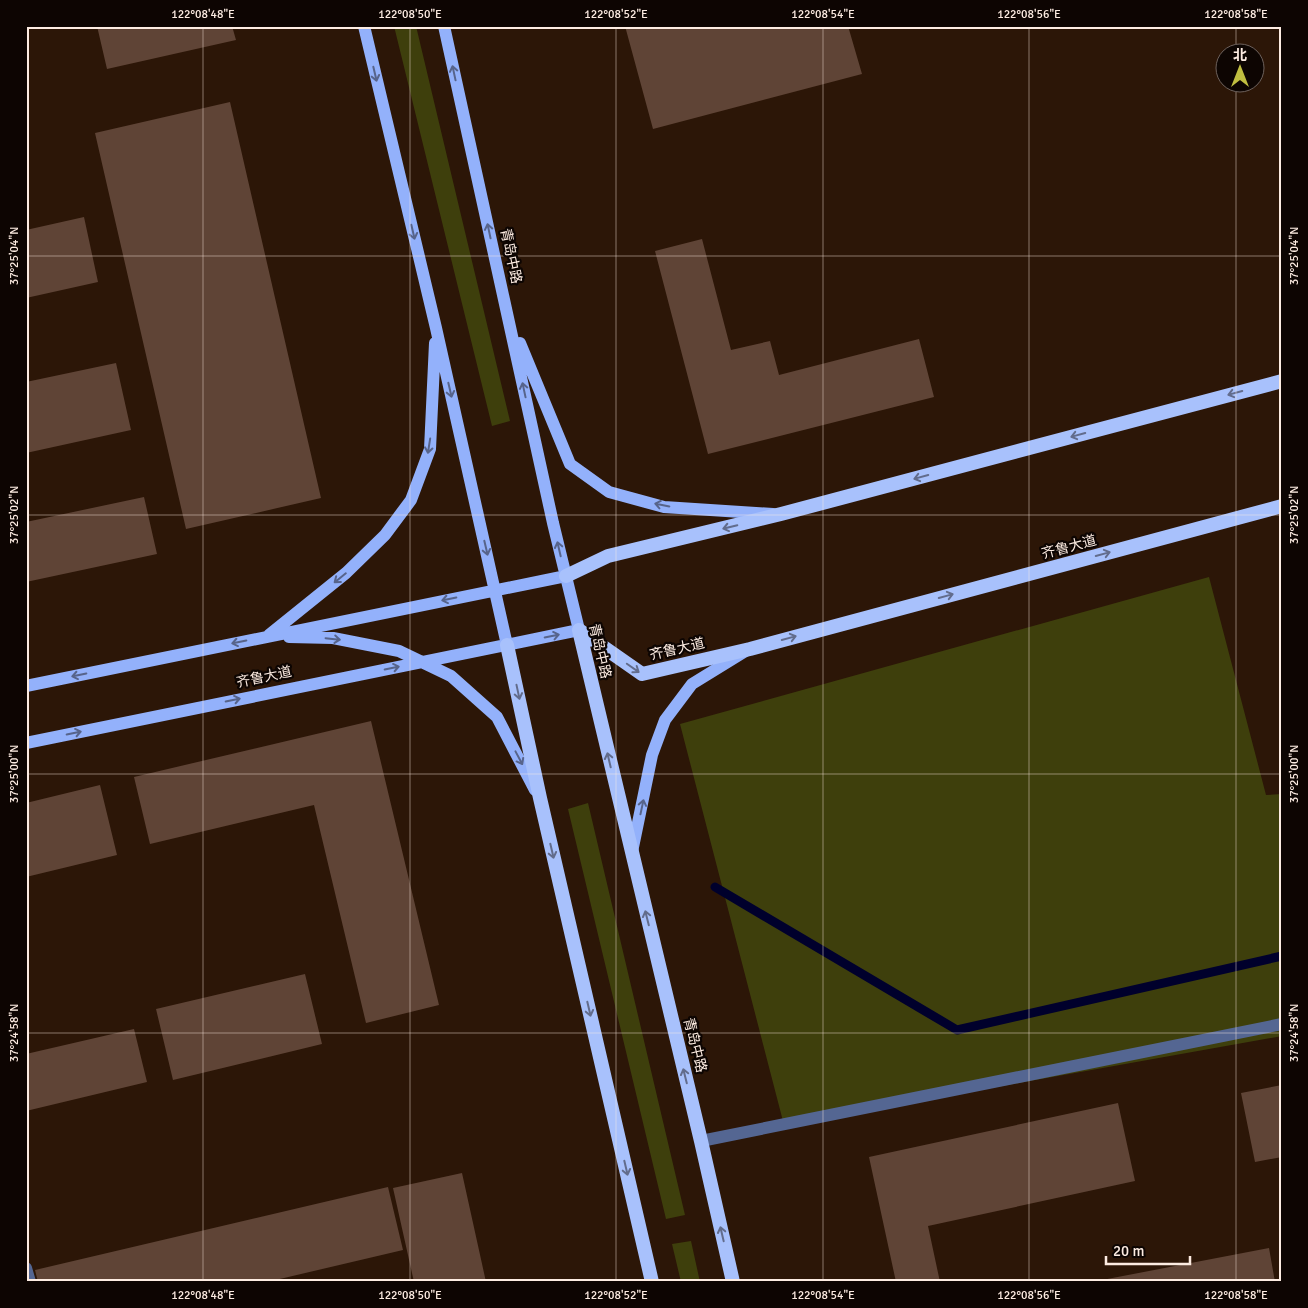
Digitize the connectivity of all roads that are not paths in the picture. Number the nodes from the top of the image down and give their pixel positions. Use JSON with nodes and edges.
{"nodes":[{"id":1,"x":364,"y":26,"type":"edge"},
{"id":2,"x":444,"y":26,"type":"edge"},
{"id":3,"x":507,"y":313,"type":"junction"},
{"id":4,"x":436,"y":328,"type":"junction"},
{"id":5,"x":1282,"y":380,"type":"edge"},
{"id":6,"x":1282,"y":506,"type":"edge"},
{"id":7,"x":781,"y":514,"type":"junction"},
{"id":8,"x":566,"y":576,"type":"junction"},
{"id":9,"x":496,"y":590,"type":"junction"},
{"id":10,"x":579,"y":630,"type":"junction"},
{"id":11,"x":267,"y":637,"type":"junction"},
{"id":12,"x":507,"y":644,"type":"junction"},
{"id":13,"x":750,"y":649,"type":"junction"},
{"id":14,"x":422,"y":662,"type":"junction"},
{"id":15,"x":26,"y":686,"type":"edge"},
{"id":16,"x":26,"y":742,"type":"edge"},
{"id":17,"x":540,"y":798,"type":"junction"},
{"id":18,"x":632,"y":855,"type":"junction"},
{"id":19,"x":1282,"y":1024,"type":"edge"},
{"id":20,"x":701,"y":1141,"type":"junction"},
{"id":21,"x":26,"y":1268,"type":"edge"},
{"id":22,"x":30,"y":1282,"type":"edge"},
{"id":23,"x":652,"y":1282,"type":"edge"},
{"id":24,"x":733,"y":1282,"type":"edge"}],
"edges":[{"from":1,"to":4,"type":"main road","one_way":true},
{"from":3,"to":2,"type":"main road","name":"青岛中路","one_way":true},
{"from":7,"to":3,"type":"main road","one_way":true},
{"from":8,"to":3,"type":"main road","name":"青岛中路","one_way":true},
{"from":4,"to":9,"type":"main road","one_way":true},
{"from":4,"to":11,"type":"main road","one_way":true},
{"from":5,"to":7,"type":"highway","one_way":true},
{"from":13,"to":6,"type":"highway","name":"齐鲁大道","one_way":true},
{"from":7,"to":8,"type":"highway","one_way":true},
{"from":8,"to":9,"type":"main road"},
{"from":8,"to":10,"type":"main road","name":"青岛中路"},
{"from":9,"to":11,"type":"main road","one_way":true},
{"from":9,"to":12,"type":"main road"},
{"from":12,"to":10,"type":"main road","name":"齐鲁大道","one_way":true},
{"from":10,"to":13,"type":"highway","name":"齐鲁大道","one_way":true},
{"from":18,"to":10,"type":"highway","name":"青岛中路","one_way":true},
{"from":11,"to":14,"type":"main road","one_way":true},
{"from":11,"to":15,"type":"main road","one_way":true},
{"from":12,"to":14,"type":"main road","name":"齐鲁大道"},
{"from":12,"to":17,"type":"highway","one_way":true},
{"from":18,"to":13,"type":"main road","one_way":true},
{"from":16,"to":14,"type":"main road","name":"齐鲁大道","one_way":true},
{"from":14,"to":17,"type":"main road","one_way":true},
{"from":17,"to":23,"type":"highway","one_way":true},
{"from":20,"to":18,"type":"highway","name":"青岛中路","one_way":true},
{"from":19,"to":20,"type":"street"},
{"from":24,"to":20,"type":"highway","name":"青岛中路","one_way":true},
{"from":21,"to":22,"type":"street"}]}
